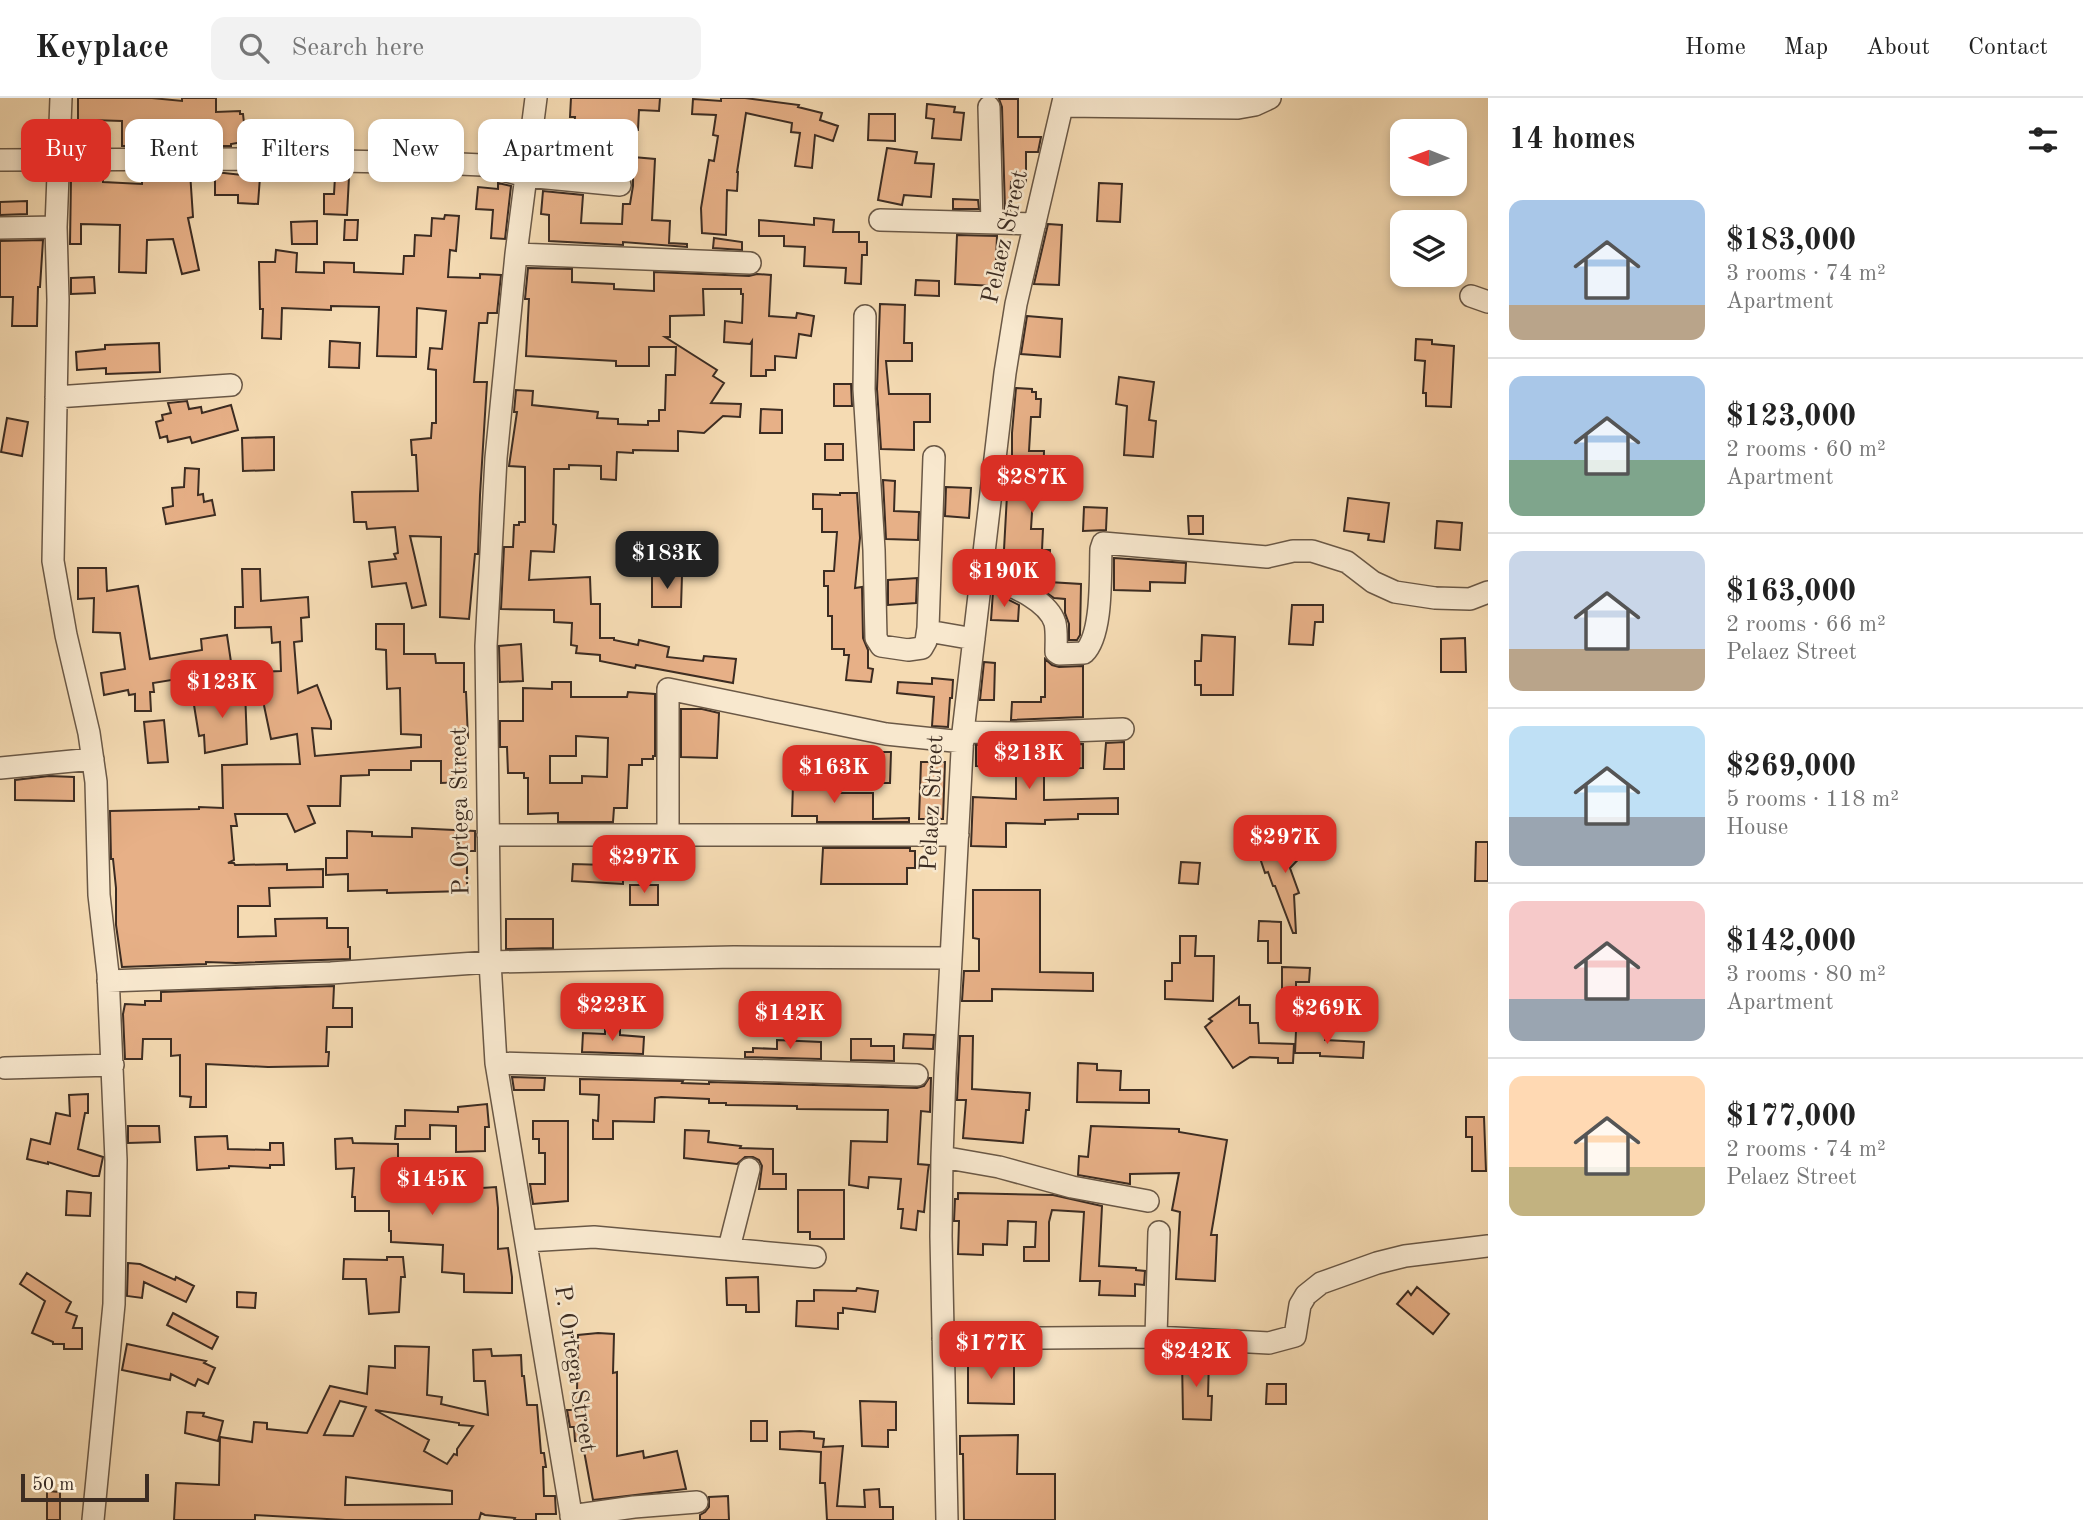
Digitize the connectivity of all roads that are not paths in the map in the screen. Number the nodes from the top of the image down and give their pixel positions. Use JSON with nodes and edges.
{"nodes":[{"id":1,"x":61,"y":98,"type":"edge"},
{"id":2,"x":536,"y":98,"type":"edge"},
{"id":3,"x":1270,"y":98,"type":"edge"},
{"id":4,"x":1063,"y":102,"type":"edge"},
{"id":5,"x":989,"y":107,"type":"dead end"},
{"id":6,"x":60,"y":119,"type":"edge"},
{"id":7,"x":533,"y":119,"type":"edge"},
{"id":8,"x":111,"y":159,"type":"edge"},
{"id":9,"x":0,"y":160,"type":"edge"},
{"id":10,"x":21,"y":160,"type":"edge"},
{"id":11,"x":478,"y":165,"type":"edge"},
{"id":12,"x":57,"y":182,"type":"edge"},
{"id":13,"x":525,"y":182,"type":"edge"},
{"id":14,"x":589,"y":182,"type":"edge"},
{"id":15,"x":620,"y":185,"type":"dead end"},
{"id":16,"x":880,"y":220,"type":"dead end"},
{"id":17,"x":992,"y":223,"type":"junction"},
{"id":18,"x":1035,"y":224,"type":"junction"},
{"id":19,"x":0,"y":228,"type":"edge"},
{"id":20,"x":56,"y":228,"type":"junction"},
{"id":21,"x":516,"y":254,"type":"junction"},
{"id":22,"x":750,"y":263,"type":"dead end"},
{"id":23,"x":865,"y":316,"type":"dead end"},
{"id":24,"x":231,"y":385,"type":"dead end"},
{"id":25,"x":56,"y":397,"type":"junction"},
{"id":26,"x":934,"y":457,"type":"dead end"},
{"id":27,"x":981,"y":573,"type":"junction"},
{"id":28,"x":1488,"y":592,"type":"edge"},
{"id":29,"x":928,"y":631,"type":"junction"},
{"id":30,"x":974,"y":639,"type":"junction"},
{"id":31,"x":1123,"y":729,"type":"dead end"},
{"id":32,"x":963,"y":737,"type":"junction"},
{"id":33,"x":93,"y":759,"type":"junction"},
{"id":34,"x":0,"y":768,"type":"edge"},
{"id":35,"x":668,"y":834,"type":"junction"},
{"id":36,"x":488,"y":835,"type":"junction"},
{"id":37,"x":958,"y":835,"type":"junction"},
{"id":38,"x":950,"y":958,"type":"junction"},
{"id":39,"x":490,"y":962,"type":"junction"},
{"id":40,"x":108,"y":981,"type":"junction"},
{"id":41,"x":496,"y":1063,"type":"junction"},
{"id":42,"x":113,"y":1065,"type":"junction"},
{"id":43,"x":5,"y":1068,"type":"dead end"},
{"id":44,"x":917,"y":1075,"type":"dead end"},
{"id":45,"x":942,"y":1157,"type":"junction"},
{"id":46,"x":749,"y":1169,"type":"dead end"},
{"id":47,"x":1148,"y":1201,"type":"dead end"},
{"id":48,"x":1159,"y":1232,"type":"dead end"},
{"id":49,"x":526,"y":1241,"type":"junction"},
{"id":50,"x":1488,"y":1246,"type":"edge"},
{"id":51,"x":729,"y":1248,"type":"junction"},
{"id":52,"x":815,"y":1257,"type":"dead end"},
{"id":53,"x":1156,"y":1337,"type":"junction"},
{"id":54,"x":943,"y":1339,"type":"junction"},
{"id":55,"x":697,"y":1502,"type":"dead end"},
{"id":56,"x":572,"y":1518,"type":"edge"},
{"id":57,"x":93,"y":1520,"type":"edge"},
{"id":58,"x":947,"y":1520,"type":"edge"}],
"edges":[{"from":1,"to":6,"type":"street"},
{"from":2,"to":7,"type":"street","name":"P. Ortega Street"},
{"from":3,"to":4,"type":"street"},
{"from":4,"to":18,"type":"street","name":"Pelaez Street"},
{"from":5,"to":17,"type":"street"},
{"from":8,"to":11,"type":"street"},
{"from":9,"to":10,"type":"street"},
{"from":12,"to":20,"type":"street"},
{"from":13,"to":21,"type":"street","name":"P. Ortega Street"},
{"from":14,"to":15,"type":"street"},
{"from":16,"to":17,"type":"street"},
{"from":17,"to":18,"type":"street"},
{"from":18,"to":27,"type":"street","name":"Pelaez Street"},
{"from":19,"to":20,"type":"street"},
{"from":20,"to":25,"type":"street"},
{"from":21,"to":22,"type":"street"},
{"from":21,"to":36,"type":"street","name":"P. Ortega Street"},
{"from":23,"to":29,"type":"street"},
{"from":24,"to":25,"type":"street"},
{"from":25,"to":33,"type":"street"},
{"from":26,"to":29,"type":"street"},
{"from":27,"to":28,"type":"street"},
{"from":27,"to":30,"type":"street","name":"Pelaez Street"},
{"from":29,"to":30,"type":"street"},
{"from":30,"to":32,"type":"street","name":"Pelaez Street"},
{"from":31,"to":32,"type":"street"},
{"from":32,"to":35,"type":"street"},
{"from":32,"to":37,"type":"street","name":"Pelaez Street"},
{"from":33,"to":34,"type":"street"},
{"from":33,"to":40,"type":"street"},
{"from":35,"to":36,"type":"street"},
{"from":35,"to":37,"type":"street"},
{"from":36,"to":39,"type":"street","name":"P. Ortega Street"},
{"from":37,"to":38,"type":"street","name":"Pelaez Street"},
{"from":38,"to":39,"type":"street"},
{"from":38,"to":45,"type":"street","name":"Pelaez Street"},
{"from":39,"to":40,"type":"street"},
{"from":39,"to":41,"type":"street","name":"P. Ortega Street"},
{"from":40,"to":42,"type":"street"},
{"from":41,"to":44,"type":"street"},
{"from":41,"to":49,"type":"street","name":"P. Ortega Street"},
{"from":42,"to":43,"type":"street"},
{"from":42,"to":57,"type":"street"},
{"from":45,"to":47,"type":"street"},
{"from":45,"to":54,"type":"street","name":"Pelaez Street"},
{"from":46,"to":51,"type":"street"},
{"from":48,"to":53,"type":"street"},
{"from":49,"to":51,"type":"street"},
{"from":49,"to":56,"type":"street","name":"P. Ortega Street"},
{"from":50,"to":53,"type":"street"},
{"from":51,"to":52,"type":"street"},
{"from":53,"to":54,"type":"street"},
{"from":54,"to":58,"type":"street","name":"Pelaez Street"},
{"from":55,"to":56,"type":"street"}]}
